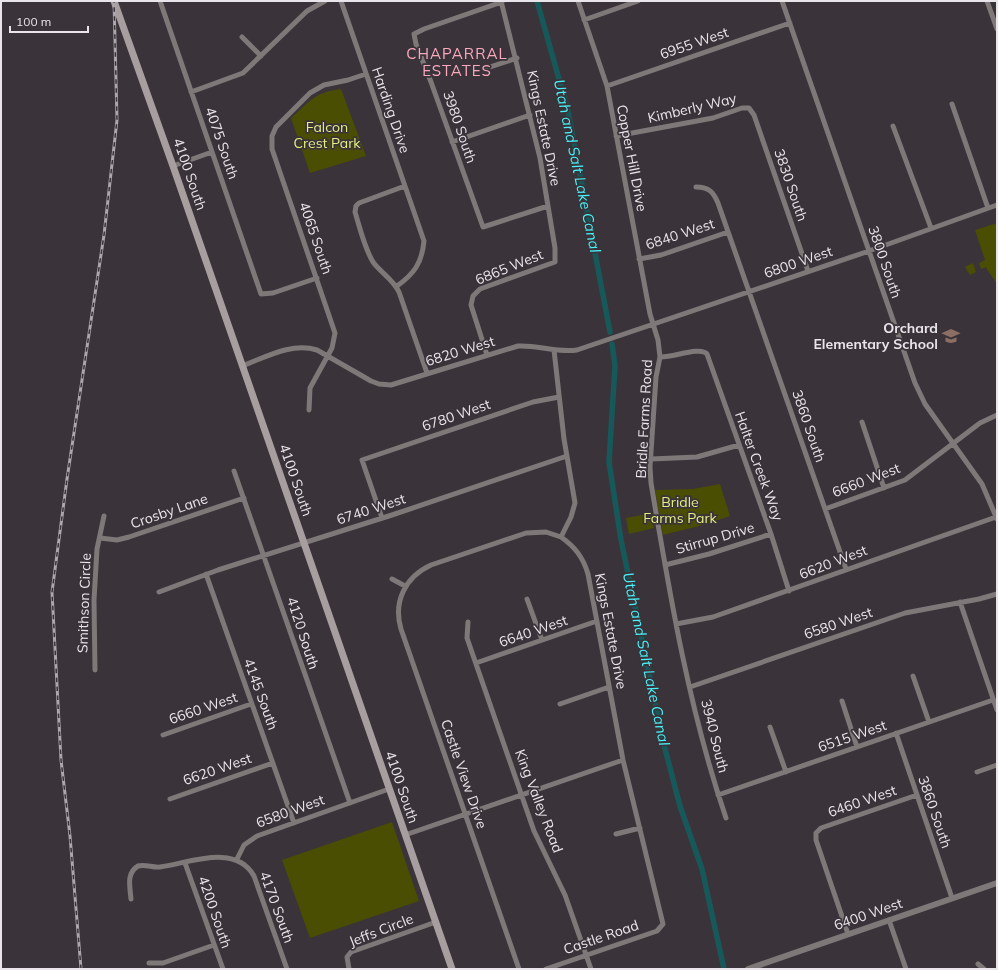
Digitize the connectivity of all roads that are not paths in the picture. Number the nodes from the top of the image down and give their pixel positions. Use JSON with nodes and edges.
{"nodes":[{"id":1,"x":114,"y":1,"type":"edge"},
{"id":2,"x":160,"y":1,"type":"edge"},
{"id":3,"x":325,"y":1,"type":"edge"},
{"id":4,"x":341,"y":1,"type":"edge"},
{"id":5,"x":578,"y":1,"type":"edge"},
{"id":6,"x":638,"y":1,"type":"edge"},
{"id":7,"x":782,"y":1,"type":"edge"},
{"id":8,"x":987,"y":1,"type":"edge"},
{"id":9,"x":502,"y":2,"type":"edge"},
{"id":10,"x":584,"y":20,"type":"junction"},
{"id":11,"x":790,"y":23,"type":"junction"},
{"id":12,"x":997,"y":29,"type":"edge"},
{"id":13,"x":242,"y":37,"type":"dead end"},
{"id":14,"x":261,"y":56,"type":"junction"},
{"id":15,"x":516,"y":58,"type":"junction"},
{"id":16,"x":487,"y":68,"type":"dead end"},
{"id":17,"x":366,"y":74,"type":"junction"},
{"id":18,"x":607,"y":86,"type":"junction"},
{"id":19,"x":191,"y":92,"type":"junction"},
{"id":20,"x":952,"y":104,"type":"dead end"},
{"id":21,"x":749,"y":108,"type":"joint"},
{"id":22,"x":530,"y":115,"type":"junction"},
{"id":23,"x":893,"y":126,"type":"dead end"},
{"id":24,"x":616,"y":136,"type":"junction"},
{"id":25,"x":452,"y":142,"type":"junction"},
{"id":26,"x":212,"y":152,"type":"junction"},
{"id":27,"x":173,"y":166,"type":"junction"},
{"id":28,"x":405,"y":186,"type":"junction"},
{"id":29,"x":696,"y":187,"type":"dead end"},
{"id":30,"x":997,"y":205,"type":"edge"},
{"id":31,"x":548,"y":206,"type":"junction"},
{"id":32,"x":988,"y":208,"type":"junction"},
{"id":33,"x":931,"y":228,"type":"junction"},
{"id":34,"x":728,"y":232,"type":"junction"},
{"id":35,"x":869,"y":251,"type":"junction"},
{"id":36,"x":639,"y":259,"type":"junction"},
{"id":37,"x":555,"y":262,"type":"joint"},
{"id":38,"x":808,"y":271,"type":"junction"},
{"id":39,"x":317,"y":278,"type":"junction"},
{"id":40,"x":397,"y":286,"type":"junction"},
{"id":41,"x":749,"y":291,"type":"junction"},
{"id":42,"x":652,"y":323,"type":"junction"},
{"id":43,"x":605,"y":340,"type":"joint"},
{"id":44,"x":554,"y":350,"type":"junction"},
{"id":45,"x":487,"y":355,"type":"junction"},
{"id":46,"x":327,"y":356,"type":"junction"},
{"id":47,"x":660,"y":357,"type":"junction"},
{"id":48,"x":242,"y":366,"type":"junction"},
{"id":49,"x":427,"y":373,"type":"junction"},
{"id":50,"x":559,"y":397,"type":"junction"},
{"id":51,"x":309,"y":410,"type":"dead end"},
{"id":52,"x":997,"y":415,"type":"edge"},
{"id":53,"x":862,"y":422,"type":"dead end"},
{"id":54,"x":954,"y":443,"type":"junction"},
{"id":55,"x":739,"y":445,"type":"junction"},
{"id":56,"x":567,"y":456,"type":"junction"},
{"id":57,"x":651,"y":459,"type":"junction"},
{"id":58,"x":234,"y":471,"type":"dead end"},
{"id":59,"x":884,"y":488,"type":"junction"},
{"id":60,"x":244,"y":498,"type":"junction"},
{"id":61,"x":825,"y":509,"type":"junction"},
{"id":62,"x":104,"y":516,"type":"dead end"},
{"id":63,"x":382,"y":518,"type":"junction"},
{"id":64,"x":997,"y":518,"type":"edge"},
{"id":65,"x":771,"y":534,"type":"junction"},
{"id":66,"x":561,"y":537,"type":"junction"},
{"id":67,"x":100,"y":538,"type":"junction"},
{"id":68,"x":304,"y":543,"type":"junction"},
{"id":69,"x":264,"y":556,"type":"junction"},
{"id":70,"x":665,"y":565,"type":"junction"},
{"id":71,"x":846,"y":569,"type":"junction"},
{"id":72,"x":206,"y":574,"type":"junction"},
{"id":73,"x":392,"y":578,"type":"dead end"},
{"id":74,"x":406,"y":586,"type":"junction"},
{"id":75,"x":789,"y":591,"type":"junction"},
{"id":76,"x":159,"y":592,"type":"dead end"},
{"id":77,"x":997,"y":594,"type":"edge"},
{"id":78,"x":527,"y":599,"type":"dead end"},
{"id":79,"x":960,"y":602,"type":"junction"},
{"id":80,"x":597,"y":621,"type":"junction"},
{"id":81,"x":468,"y":622,"type":"dead end"},
{"id":82,"x":676,"y":624,"type":"junction"},
{"id":83,"x":542,"y":640,"type":"junction"},
{"id":84,"x":682,"y":659,"type":"joint"},
{"id":85,"x":476,"y":663,"type":"junction"},
{"id":86,"x":95,"y":670,"type":"dead end"},
{"id":87,"x":914,"y":676,"type":"dead end"},
{"id":88,"x":609,"y":687,"type":"junction"},
{"id":89,"x":690,"y":687,"type":"junction"},
{"id":90,"x":993,"y":700,"type":"junction"},
{"id":91,"x":842,"y":701,"type":"dead end"},
{"id":92,"x":251,"y":704,"type":"junction"},
{"id":93,"x":560,"y":704,"type":"dead end"},
{"id":94,"x":997,"y":710,"type":"edge"},
{"id":95,"x":929,"y":722,"type":"junction"},
{"id":96,"x":770,"y":726,"type":"dead end"},
{"id":97,"x":896,"y":733,"type":"junction"},
{"id":98,"x":163,"y":735,"type":"dead end"},
{"id":99,"x":857,"y":747,"type":"junction"},
{"id":100,"x":623,"y":760,"type":"junction"},
{"id":101,"x":273,"y":763,"type":"junction"},
{"id":102,"x":997,"y":765,"type":"edge"},
{"id":103,"x":786,"y":772,"type":"junction"},
{"id":104,"x":977,"y":772,"type":"dead end"},
{"id":105,"x":389,"y":789,"type":"junction"},
{"id":106,"x":522,"y":795,"type":"junction"},
{"id":107,"x":718,"y":795,"type":"junction"},
{"id":108,"x":917,"y":795,"type":"junction"},
{"id":109,"x":170,"y":799,"type":"dead end"},
{"id":110,"x":350,"y":803,"type":"junction"},
{"id":111,"x":465,"y":814,"type":"junction"},
{"id":112,"x":726,"y":818,"type":"dead end"},
{"id":113,"x":294,"y":823,"type":"junction"},
{"id":114,"x":640,"y":828,"type":"junction"},
{"id":115,"x":616,"y":834,"type":"dead end"},
{"id":116,"x":405,"y":835,"type":"junction"},
{"id":117,"x":237,"y":859,"type":"junction"},
{"id":118,"x":185,"y":863,"type":"junction"},
{"id":119,"x":997,"y":883,"type":"edge"},
{"id":120,"x":952,"y":898,"type":"junction"},
{"id":121,"x":130,"y":899,"type":"dead end"},
{"id":122,"x":889,"y":920,"type":"junction"},
{"id":123,"x":436,"y":922,"type":"junction"},
{"id":124,"x":663,"y":926,"type":"joint"},
{"id":125,"x":848,"y":934,"type":"junction"},
{"id":126,"x":214,"y":945,"type":"junction"},
{"id":127,"x":586,"y":955,"type":"junction"},
{"id":128,"x":149,"y":963,"type":"dead end"},
{"id":129,"x":978,"y":964,"type":"dead end"},
{"id":130,"x":223,"y":969,"type":"edge"},
{"id":131,"x":286,"y":969,"type":"edge"},
{"id":132,"x":349,"y":969,"type":"edge"},
{"id":133,"x":452,"y":969,"type":"edge"},
{"id":134,"x":519,"y":969,"type":"edge"},
{"id":135,"x":546,"y":969,"type":"edge"},
{"id":136,"x":591,"y":969,"type":"edge"},
{"id":137,"x":748,"y":969,"type":"edge"},
{"id":138,"x":906,"y":969,"type":"edge"},
{"id":139,"x":984,"y":969,"type":"edge"}],
"edges":[{"from":1,"to":27,"type":"main road","name":"4100 South"},
{"from":2,"to":19,"type":"street","name":"4075 South"},
{"from":3,"to":14,"type":"street"},
{"from":4,"to":17,"type":"street","name":"Harding Drive"},
{"from":5,"to":10,"type":"street","name":"Copper Hill Drive"},
{"from":6,"to":10,"type":"street"},
{"from":7,"to":11,"type":"street","name":"3800 South"},
{"from":8,"to":12,"type":"street"},
{"from":9,"to":15,"type":"street","name":"Kings Estate Drive"},
{"from":9,"to":25,"type":"street","name":"3980 South"},
{"from":10,"to":18,"type":"street","name":"Copper Hill Drive"},
{"from":11,"to":18,"type":"street","name":"6955 West"},
{"from":11,"to":35,"type":"street","name":"3800 South"},
{"from":13,"to":14,"type":"street"},
{"from":14,"to":19,"type":"street"},
{"from":15,"to":16,"type":"street"},
{"from":15,"to":22,"type":"street","name":"Kings Estate Drive"},
{"from":17,"to":28,"type":"street","name":"Harding Drive"},
{"from":17,"to":39,"type":"street","name":"4065 South"},
{"from":18,"to":24,"type":"street","name":"Copper Hill Drive"},
{"from":19,"to":26,"type":"street","name":"4075 South"},
{"from":20,"to":32,"type":"street"},
{"from":21,"to":24,"type":"street","name":"Kimberly Way"},
{"from":21,"to":38,"type":"street","name":"3830 South"},
{"from":22,"to":25,"type":"street"},
{"from":22,"to":31,"type":"street","name":"Kings Estate Drive"},
{"from":23,"to":33,"type":"street"},
{"from":24,"to":36,"type":"street","name":"Copper Hill Drive"},
{"from":25,"to":31,"type":"street","name":"3980 South"},
{"from":26,"to":27,"type":"street"},
{"from":26,"to":39,"type":"street","name":"4075 South"},
{"from":27,"to":48,"type":"main road","name":"4100 South"},
{"from":28,"to":40,"type":"street","name":"Harding Drive"},
{"from":28,"to":40,"type":"street"},
{"from":29,"to":34,"type":"street","name":"3860 South"},
{"from":30,"to":32,"type":"street","name":"6800 West"},
{"from":31,"to":37,"type":"street","name":"Kings Estate Drive"},
{"from":32,"to":33,"type":"street","name":"6800 West"},
{"from":33,"to":35,"type":"street","name":"6800 West"},
{"from":34,"to":36,"type":"street","name":"6840 West"},
{"from":34,"to":41,"type":"street","name":"3860 South"},
{"from":35,"to":38,"type":"street","name":"6800 West"},
{"from":35,"to":54,"type":"street","name":"3800 South"},
{"from":36,"to":42,"type":"street","name":"Copper Hill Drive"},
{"from":37,"to":45,"type":"street","name":"6865 West"},
{"from":38,"to":41,"type":"street","name":"6800 West"},
{"from":39,"to":46,"type":"street","name":"4065 South"},
{"from":40,"to":49,"type":"street"},
{"from":41,"to":42,"type":"street","name":"6800 West"},
{"from":41,"to":61,"type":"street","name":"3860 South"},
{"from":42,"to":43,"type":"street","name":"6800 West"},
{"from":42,"to":47,"type":"street","name":"Bridle Farms Road"},
{"from":43,"to":44,"type":"street","name":"6820 West"},
{"from":44,"to":45,"type":"street","name":"6820 West"},
{"from":44,"to":50,"type":"street"},
{"from":45,"to":49,"type":"street","name":"6820 West"},
{"from":46,"to":48,"type":"street"},
{"from":46,"to":49,"type":"street","name":"6820 West"},
{"from":46,"to":51,"type":"street","name":"4065 South"},
{"from":47,"to":55,"type":"street","name":"Halter Creek Way"},
{"from":47,"to":57,"type":"street","name":"Bridle Farms Road"},
{"from":48,"to":68,"type":"main road","name":"4100 South"},
{"from":50,"to":56,"type":"street"},
{"from":50,"to":63,"type":"street","name":"6780 West"},
{"from":52,"to":54,"type":"street","name":"6660 West"},
{"from":53,"to":59,"type":"street"},
{"from":54,"to":59,"type":"street","name":"6660 West"},
{"from":54,"to":64,"type":"street","name":"3800 South"},
{"from":55,"to":57,"type":"street"},
{"from":55,"to":65,"type":"street","name":"Halter Creek Way"},
{"from":56,"to":63,"type":"street","name":"6740 West"},
{"from":56,"to":66,"type":"street"},
{"from":57,"to":70,"type":"street","name":"Bridle Farms Road"},
{"from":58,"to":60,"type":"street","name":"4120 South"},
{"from":59,"to":61,"type":"street","name":"6660 West"},
{"from":60,"to":67,"type":"street","name":"Crosby Lane"},
{"from":60,"to":69,"type":"street","name":"4120 South"},
{"from":61,"to":71,"type":"street","name":"3860 South"},
{"from":62,"to":67,"type":"street","name":"Smithson Circle"},
{"from":63,"to":68,"type":"street","name":"6740 West"},
{"from":64,"to":71,"type":"street","name":"6620 West"},
{"from":65,"to":70,"type":"street","name":"Stirrup Drive"},
{"from":65,"to":75,"type":"street","name":"Halter Creek Way"},
{"from":66,"to":74,"type":"street","name":"Castle View Drive"},
{"from":66,"to":80,"type":"street","name":"Kings Estate Drive"},
{"from":67,"to":86,"type":"street","name":"Smithson Circle"},
{"from":68,"to":69,"type":"street","name":"6740 West"},
{"from":68,"to":105,"type":"main road","name":"4100 South"},
{"from":69,"to":72,"type":"street","name":"6740 West"},
{"from":69,"to":110,"type":"street","name":"4120 South"},
{"from":70,"to":82,"type":"street","name":"Bridle Farms Road"},
{"from":71,"to":75,"type":"street","name":"6620 West"},
{"from":72,"to":76,"type":"street","name":"6740 West"},
{"from":72,"to":92,"type":"street","name":"4145 South"},
{"from":73,"to":74,"type":"street"},
{"from":74,"to":111,"type":"street","name":"Castle View Drive"},
{"from":75,"to":82,"type":"street","name":"6620 West"},
{"from":77,"to":79,"type":"street","name":"6580 West"},
{"from":78,"to":83,"type":"street"},
{"from":79,"to":89,"type":"street","name":"6580 West"},
{"from":79,"to":90,"type":"street"},
{"from":80,"to":83,"type":"street","name":"6640 West"},
{"from":80,"to":88,"type":"street","name":"Kings Estate Drive"},
{"from":81,"to":85,"type":"street","name":"King Valley Road"},
{"from":82,"to":84,"type":"street","name":"Bridle Farms Road"},
{"from":83,"to":85,"type":"street","name":"6640 West"},
{"from":84,"to":89,"type":"street","name":"3940 South"},
{"from":85,"to":106,"type":"street","name":"King Valley Road"},
{"from":87,"to":95,"type":"street"},
{"from":88,"to":93,"type":"street"},
{"from":88,"to":100,"type":"street","name":"Kings Estate Drive"},
{"from":89,"to":107,"type":"street","name":"3940 South"},
{"from":90,"to":94,"type":"street"},
{"from":90,"to":95,"type":"street","name":"6515 West"},
{"from":91,"to":99,"type":"street"},
{"from":92,"to":98,"type":"street","name":"6660 West"},
{"from":92,"to":101,"type":"street","name":"4145 South"},
{"from":95,"to":97,"type":"street","name":"6515 West"},
{"from":96,"to":103,"type":"street"},
{"from":97,"to":99,"type":"street","name":"6515 West"},
{"from":97,"to":108,"type":"street","name":"3860 South"},
{"from":99,"to":103,"type":"street","name":"6515 West"},
{"from":100,"to":106,"type":"street"},
{"from":100,"to":114,"type":"street","name":"Kings Estate Drive"},
{"from":101,"to":109,"type":"street","name":"6620 West"},
{"from":101,"to":113,"type":"street","name":"4145 South"},
{"from":102,"to":104,"type":"street"},
{"from":103,"to":107,"type":"street","name":"6515 West"},
{"from":105,"to":110,"type":"street","name":"6580 West"},
{"from":105,"to":116,"type":"main road","name":"4100 South"},
{"from":106,"to":111,"type":"street"},
{"from":106,"to":127,"type":"street","name":"King Valley Road"},
{"from":107,"to":112,"type":"street","name":"3940 South"},
{"from":108,"to":120,"type":"street","name":"3860 South"},
{"from":108,"to":125,"type":"street","name":"6460 West"},
{"from":110,"to":113,"type":"street","name":"6580 West"},
{"from":111,"to":116,"type":"street"},
{"from":111,"to":134,"type":"street","name":"Castle View Drive"},
{"from":113,"to":117,"type":"street","name":"6580 West"},
{"from":114,"to":115,"type":"street"},
{"from":114,"to":124,"type":"street","name":"Kings Estate Drive"},
{"from":116,"to":123,"type":"main road","name":"4100 South"},
{"from":117,"to":118,"type":"street"},
{"from":117,"to":131,"type":"street","name":"4170 South"},
{"from":118,"to":121,"type":"street"},
{"from":118,"to":126,"type":"street","name":"4200 South"},
{"from":119,"to":120,"type":"street","name":"6400 West"},
{"from":120,"to":122,"type":"street","name":"6400 West"},
{"from":122,"to":125,"type":"street","name":"6400 West"},
{"from":122,"to":138,"type":"street"},
{"from":123,"to":132,"type":"street","name":"Jeffs Circle"},
{"from":123,"to":133,"type":"main road","name":"4100 South"},
{"from":124,"to":127,"type":"street","name":"Castle Road"},
{"from":125,"to":137,"type":"street","name":"6400 West"},
{"from":126,"to":128,"type":"street"},
{"from":126,"to":130,"type":"street","name":"4200 South"},
{"from":127,"to":135,"type":"street","name":"Castle Road"},
{"from":127,"to":136,"type":"street","name":"King Valley Road"},
{"from":129,"to":139,"type":"street"}]}
